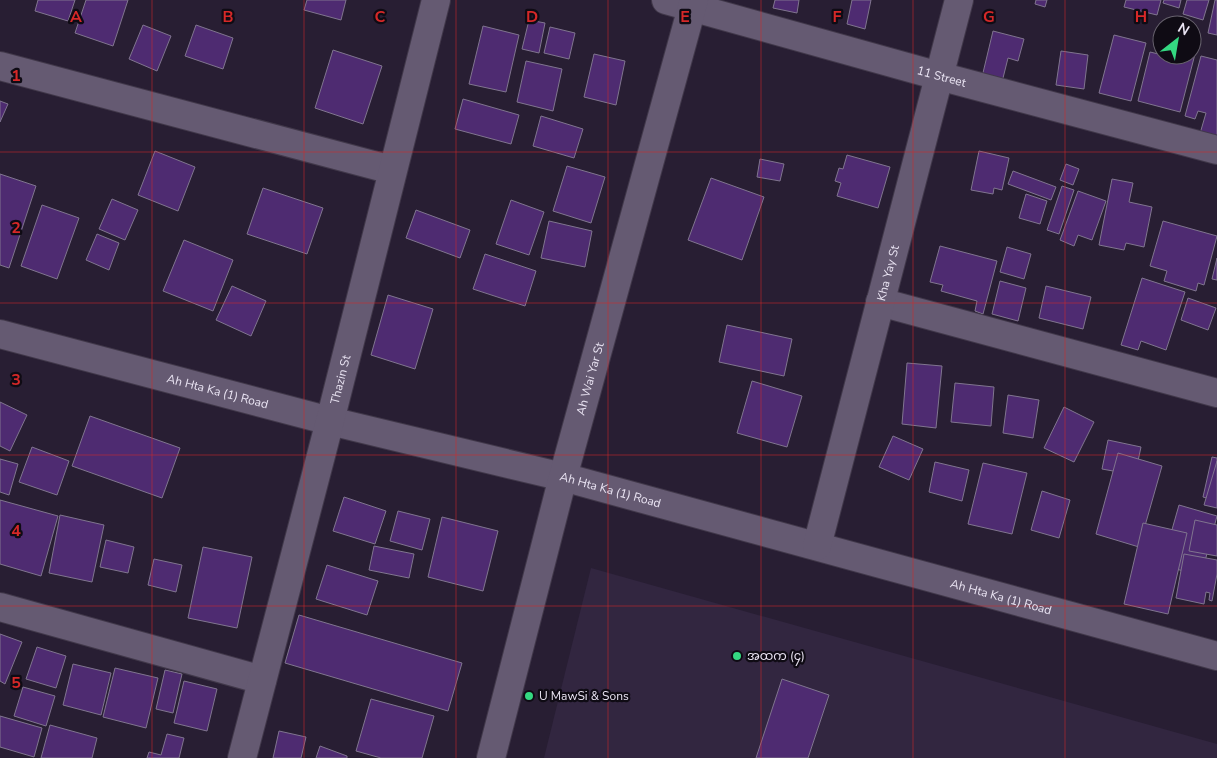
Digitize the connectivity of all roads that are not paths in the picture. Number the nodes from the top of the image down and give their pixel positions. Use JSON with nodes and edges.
{"nodes":[{"id":1,"x":436,"y":0,"type":"edge"},
{"id":2,"x":666,"y":0,"type":"edge"},
{"id":3,"x":959,"y":0,"type":"edge"},
{"id":4,"x":693,"y":3,"type":"edge"},
{"id":5,"x":0,"y":66,"type":"edge"},
{"id":6,"x":939,"y":76,"type":"junction"},
{"id":7,"x":1217,"y":150,"type":"edge"},
{"id":8,"x":392,"y":170,"type":"junction"},
{"id":9,"x":880,"y":302,"type":"junction"},
{"id":10,"x":0,"y":334,"type":"edge"},
{"id":11,"x":1217,"y":393,"type":"edge"},
{"id":12,"x":330,"y":422,"type":"junction"},
{"id":13,"x":563,"y":477,"type":"junction"},
{"id":14,"x":817,"y":546,"type":"junction"},
{"id":15,"x":0,"y":607,"type":"edge"},
{"id":16,"x":1217,"y":656,"type":"edge"},
{"id":17,"x":262,"y":680,"type":"junction"},
{"id":18,"x":242,"y":758,"type":"edge"},
{"id":19,"x":491,"y":758,"type":"edge"}],
"edges":[{"from":1,"to":8,"type":"street","name":"Thazin St"},
{"from":2,"to":4,"type":"street","name":"11 Street"},
{"from":3,"to":6,"type":"street","name":"Kha Yay St"},
{"from":4,"to":6,"type":"street","name":"11 Street"},
{"from":4,"to":13,"type":"street","name":"Ah Wai Yar St"},
{"from":5,"to":8,"type":"street"},
{"from":6,"to":7,"type":"street","name":"11 Street"},
{"from":6,"to":9,"type":"street","name":"Kha Yay St"},
{"from":8,"to":12,"type":"street","name":"Thazin St"},
{"from":9,"to":11,"type":"street"},
{"from":9,"to":14,"type":"street","name":"Kha Yay St"},
{"from":10,"to":12,"type":"street","name":"Ah Hta Ka (1) Road"},
{"from":12,"to":13,"type":"street","name":"Ah Hta Ka (1) Road"},
{"from":12,"to":17,"type":"street","name":"Thazin St"},
{"from":13,"to":14,"type":"street","name":"Ah Hta Ka (1) Road"},
{"from":13,"to":19,"type":"street","name":"Ah Wai Yar St"},
{"from":14,"to":16,"type":"street","name":"Ah Hta Ka (1) Road"},
{"from":15,"to":17,"type":"street"},
{"from":17,"to":18,"type":"street","name":"Thazin St"}]}
